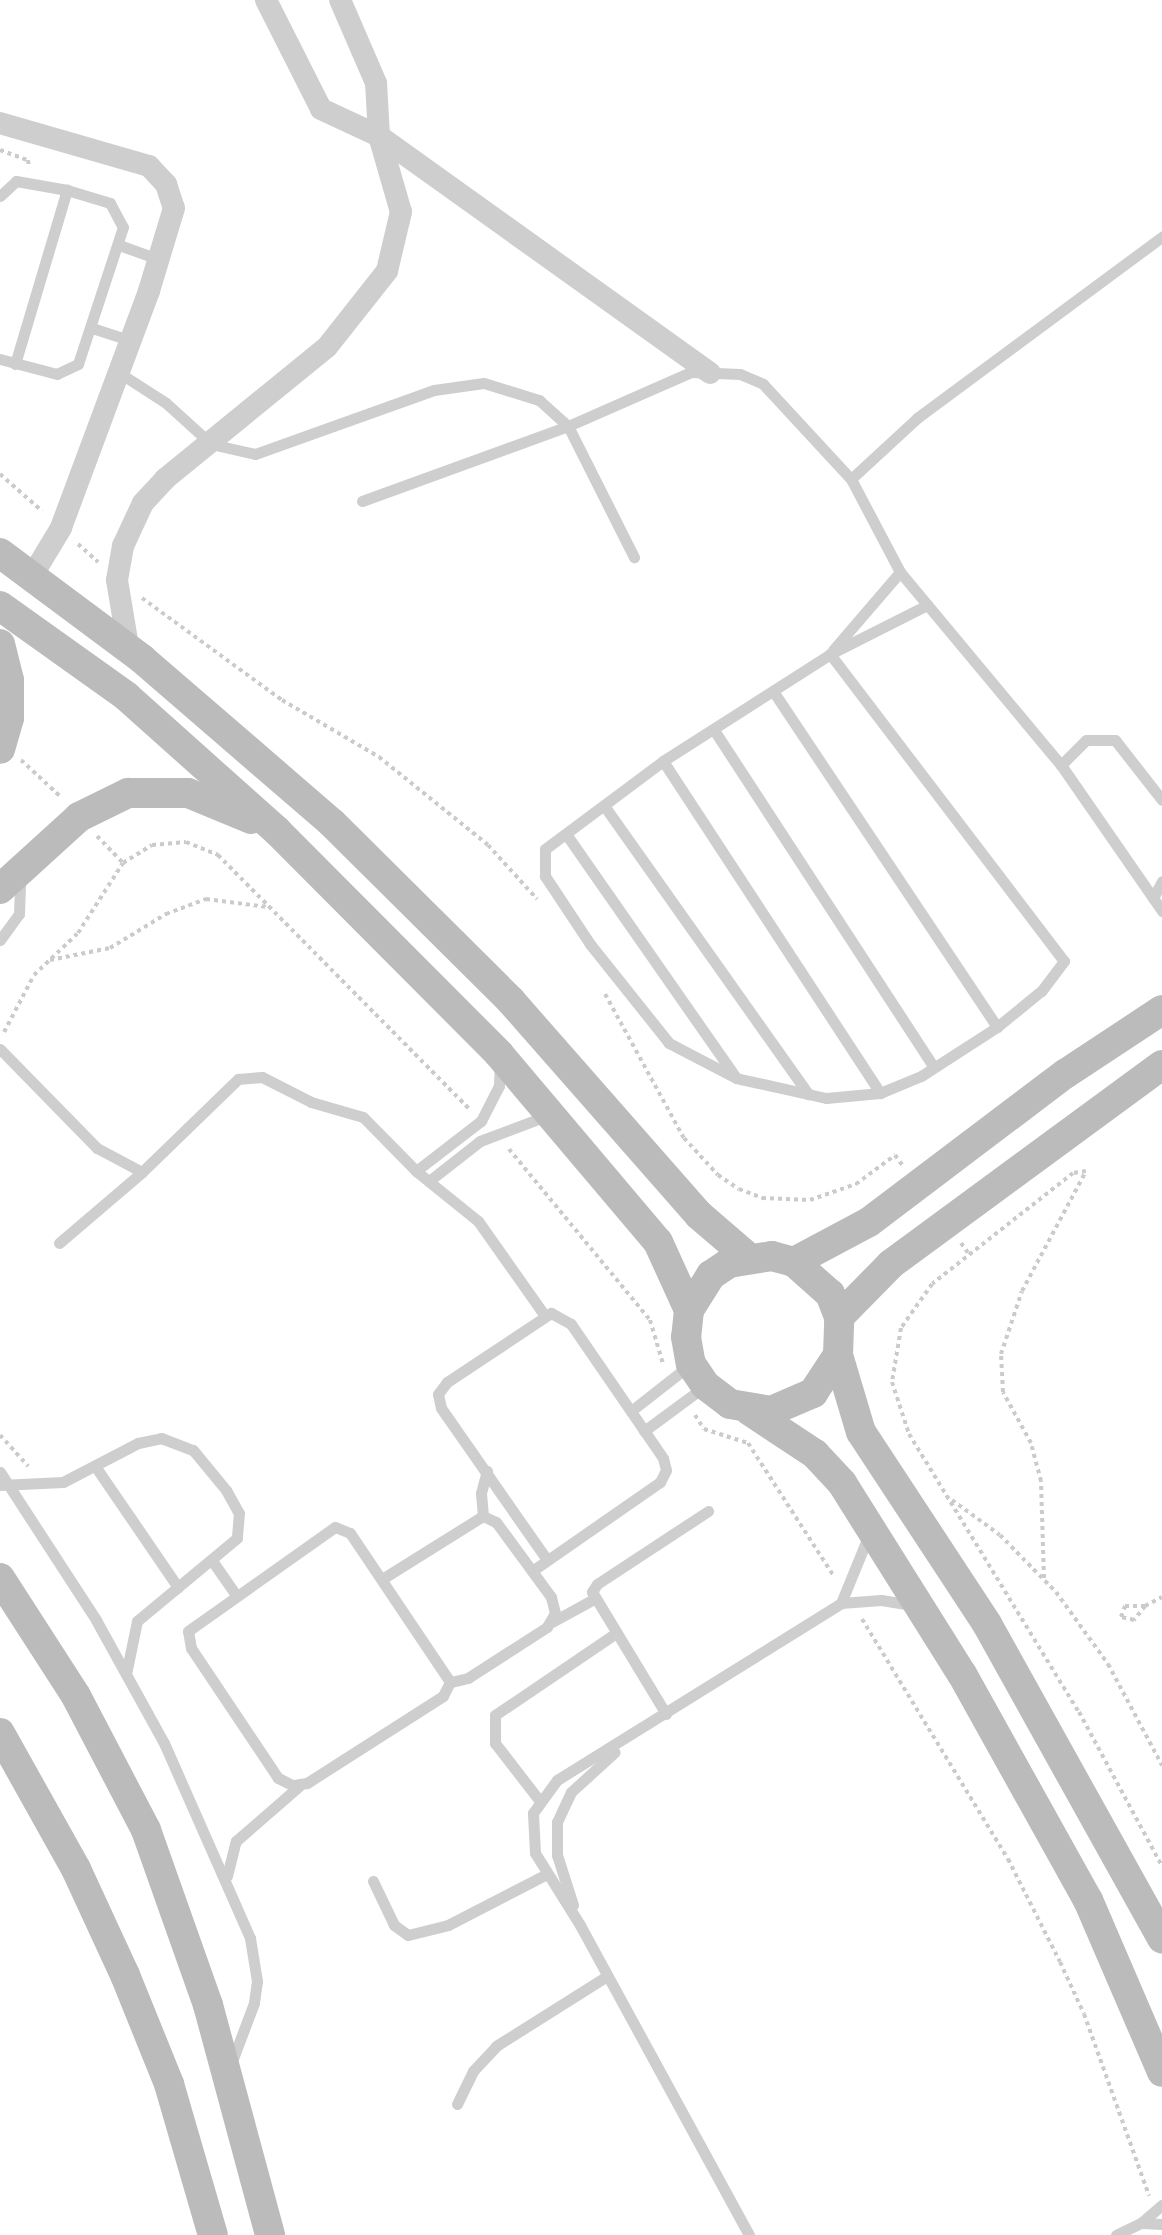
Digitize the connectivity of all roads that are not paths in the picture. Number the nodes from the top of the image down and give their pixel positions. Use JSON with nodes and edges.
{"nodes":[{"id":1,"x":266,"y":0,"type":"edge"},
{"id":2,"x":340,"y":0,"type":"edge"},
{"id":3,"x":0,"y":123,"type":"edge"},
{"id":4,"x":379,"y":136,"type":"junction"},
{"id":5,"x":67,"y":190,"type":"junction"},
{"id":6,"x":0,"y":196,"type":"edge"},
{"id":7,"x":1162,"y":237,"type":"edge"},
{"id":8,"x":119,"y":245,"type":"junction"},
{"id":9,"x":158,"y":259,"type":"junction"},
{"id":10,"x":92,"y":328,"type":"junction"},
{"id":11,"x":130,"y":340,"type":"junction"},
{"id":12,"x":0,"y":359,"type":"edge"},
{"id":13,"x":15,"y":364,"type":"junction"},
{"id":14,"x":118,"y":372,"type":"junction"},
{"id":15,"x":710,"y":373,"type":"junction"},
{"id":16,"x":568,"y":426,"type":"junction"},
{"id":17,"x":211,"y":444,"type":"junction"},
{"id":18,"x":851,"y":479,"type":"junction"},
{"id":19,"x":362,"y":501,"type":"dead end"},
{"id":20,"x":0,"y":553,"type":"edge"},
{"id":21,"x":634,"y":557,"type":"dead end"},
{"id":22,"x":900,"y":572,"type":"junction"},
{"id":23,"x":32,"y":576,"type":"junction"},
{"id":24,"x":927,"y":605,"type":"junction"},
{"id":25,"x":0,"y":606,"type":"edge"},
{"id":26,"x":0,"y":644,"type":"edge"},
{"id":27,"x":129,"y":652,"type":"junction"},
{"id":28,"x":830,"y":654,"type":"junction"},
{"id":29,"x":773,"y":691,"type":"junction"},
{"id":30,"x":714,"y":730,"type":"junction"},
{"id":31,"x":0,"y":749,"type":"edge"},
{"id":32,"x":663,"y":761,"type":"junction"},
{"id":33,"x":1061,"y":765,"type":"junction"},
{"id":34,"x":1162,"y":800,"type":"edge"},
{"id":35,"x":605,"y":807,"type":"junction"},
{"id":36,"x":277,"y":831,"type":"junction"},
{"id":37,"x":566,"y":834,"type":"junction"},
{"id":38,"x":10,"y":879,"type":"edge"},
{"id":39,"x":1162,"y":881,"type":"edge"},
{"id":40,"x":1153,"y":898,"type":"junction"},
{"id":41,"x":1162,"y":911,"type":"edge"},
{"id":42,"x":0,"y":940,"type":"edge"},
{"id":43,"x":1158,"y":1007,"type":"edge"},
{"id":44,"x":997,"y":1027,"type":"junction"},
{"id":45,"x":0,"y":1049,"type":"edge"},
{"id":46,"x":499,"y":1054,"type":"junction"},
{"id":47,"x":1162,"y":1065,"type":"edge"},
{"id":48,"x":934,"y":1067,"type":"junction"},
{"id":49,"x":736,"y":1078,"type":"junction"},
{"id":50,"x":880,"y":1093,"type":"junction"},
{"id":51,"x":808,"y":1094,"type":"junction"},
{"id":52,"x":553,"y":1114,"type":"junction"},
{"id":53,"x":416,"y":1171,"type":"junction"},
{"id":54,"x":142,"y":1172,"type":"junction"},
{"id":55,"x":429,"y":1181,"type":"junction"},
{"id":56,"x":59,"y":1243,"type":"dead end"},
{"id":57,"x":748,"y":1257,"type":"junction"},
{"id":58,"x":794,"y":1262,"type":"junction"},
{"id":59,"x":689,"y":1310,"type":"junction"},
{"id":60,"x":545,"y":1316,"type":"junction"},
{"id":61,"x":839,"y":1317,"type":"junction"},
{"id":62,"x":838,"y":1355,"type":"junction"},
{"id":63,"x":688,"y":1382,"type":"junction"},
{"id":64,"x":748,"y":1410,"type":"junction"},
{"id":65,"x":631,"y":1411,"type":"junction"},
{"id":66,"x":644,"y":1431,"type":"junction"},
{"id":67,"x":95,"y":1466,"type":"junction"},
{"id":68,"x":487,"y":1471,"type":"junction"},
{"id":69,"x":0,"y":1472,"type":"edge"},
{"id":70,"x":0,"y":1485,"type":"edge"},
{"id":71,"x":13,"y":1487,"type":"junction"},
{"id":72,"x":708,"y":1511,"type":"dead end"},
{"id":73,"x":483,"y":1516,"type":"junction"},
{"id":74,"x":870,"y":1527,"type":"junction"},
{"id":75,"x":547,"y":1560,"type":"junction"},
{"id":76,"x":213,"y":1562,"type":"junction"},
{"id":77,"x":532,"y":1571,"type":"junction"},
{"id":78,"x":0,"y":1578,"type":"edge"},
{"id":79,"x":382,"y":1579,"type":"junction"},
{"id":80,"x":178,"y":1587,"type":"junction"},
{"id":81,"x":236,"y":1595,"type":"junction"},
{"id":82,"x":594,"y":1599,"type":"junction"},
{"id":83,"x":846,"y":1600,"type":"junction"},
{"id":84,"x":919,"y":1607,"type":"junction"},
{"id":85,"x":552,"y":1622,"type":"junction"},
{"id":86,"x":616,"y":1633,"type":"junction"},
{"id":87,"x":126,"y":1675,"type":"junction"},
{"id":88,"x":450,"y":1682,"type":"junction"},
{"id":89,"x":666,"y":1714,"type":"junction"},
{"id":90,"x":639,"y":1732,"type":"junction"},
{"id":91,"x":0,"y":1733,"type":"edge"},
{"id":92,"x":299,"y":1786,"type":"junction"},
{"id":93,"x":539,"y":1800,"type":"junction"},
{"id":94,"x":547,"y":1874,"type":"junction"},
{"id":95,"x":227,"y":1880,"type":"junction"},
{"id":96,"x":373,"y":1881,"type":"dead end"},
{"id":97,"x":580,"y":1925,"type":"junction"},
{"id":98,"x":1162,"y":1939,"type":"edge"},
{"id":99,"x":607,"y":1976,"type":"junction"},
{"id":100,"x":1162,"y":2072,"type":"edge"},
{"id":101,"x":227,"y":2075,"type":"junction"},
{"id":102,"x":457,"y":2104,"type":"dead end"},
{"id":103,"x":1158,"y":2209,"type":"edge"},
{"id":104,"x":1141,"y":2223,"type":"junction"},
{"id":105,"x":1162,"y":2224,"type":"edge"},
{"id":106,"x":213,"y":2235,"type":"edge"},
{"id":107,"x":270,"y":2235,"type":"edge"},
{"id":108,"x":749,"y":2235,"type":"edge"},
{"id":109,"x":1116,"y":2235,"type":"edge"}],
"edges":[{"from":1,"to":4,"type":"street"},
{"from":2,"to":4,"type":"street"},
{"from":3,"to":9,"type":"street"},
{"from":4,"to":15,"type":"street"},
{"from":4,"to":17,"type":"street"},
{"from":5,"to":6,"type":"lane"},
{"from":5,"to":8,"type":"lane"},
{"from":5,"to":13,"type":"lane"},
{"from":7,"to":18,"type":"lane"},
{"from":8,"to":9,"type":"lane"},
{"from":8,"to":10,"type":"lane"},
{"from":9,"to":11,"type":"street"},
{"from":10,"to":11,"type":"lane"},
{"from":10,"to":13,"type":"lane"},
{"from":11,"to":14,"type":"street"},
{"from":12,"to":13,"type":"lane"},
{"from":14,"to":17,"type":"lane"},
{"from":14,"to":23,"type":"street"},
{"from":15,"to":16,"type":"lane"},
{"from":15,"to":18,"type":"lane"},
{"from":16,"to":17,"type":"lane"},
{"from":16,"to":19,"type":"lane"},
{"from":16,"to":21,"type":"lane"},
{"from":17,"to":27,"type":"street"},
{"from":18,"to":22,"type":"lane"},
{"from":20,"to":23,"type":"street"},
{"from":22,"to":24,"type":"lane"},
{"from":22,"to":28,"type":"lane"},
{"from":23,"to":27,"type":"street"},
{"from":24,"to":28,"type":"lane"},
{"from":24,"to":33,"type":"lane"},
{"from":25,"to":36,"type":"street"},
{"from":26,"to":31,"type":"street"},
{"from":27,"to":57,"type":"street"},
{"from":28,"to":29,"type":"lane"},
{"from":28,"to":44,"type":"lane"},
{"from":29,"to":30,"type":"lane"},
{"from":29,"to":44,"type":"lane"},
{"from":30,"to":32,"type":"lane"},
{"from":30,"to":48,"type":"lane"},
{"from":32,"to":35,"type":"lane"},
{"from":32,"to":50,"type":"lane"},
{"from":33,"to":34,"type":"lane"},
{"from":33,"to":40,"type":"lane"},
{"from":35,"to":37,"type":"lane"},
{"from":35,"to":51,"type":"lane"},
{"from":36,"to":38,"type":"street"},
{"from":36,"to":46,"type":"street"},
{"from":37,"to":49,"type":"lane"},
{"from":37,"to":49,"type":"lane"},
{"from":38,"to":42,"type":"lane"},
{"from":39,"to":40,"type":"lane"},
{"from":40,"to":41,"type":"lane"},
{"from":43,"to":58,"type":"street"},
{"from":44,"to":48,"type":"lane"},
{"from":45,"to":54,"type":"lane"},
{"from":46,"to":52,"type":"street"},
{"from":46,"to":53,"type":"lane"},
{"from":47,"to":61,"type":"street"},
{"from":48,"to":50,"type":"lane"},
{"from":49,"to":51,"type":"lane"},
{"from":50,"to":51,"type":"lane"},
{"from":52,"to":55,"type":"lane"},
{"from":52,"to":59,"type":"street"},
{"from":53,"to":54,"type":"lane"},
{"from":53,"to":55,"type":"lane"},
{"from":54,"to":56,"type":"lane"},
{"from":55,"to":60,"type":"lane"},
{"from":57,"to":58,"type":"street"},
{"from":57,"to":59,"type":"street"},
{"from":58,"to":61,"type":"street"},
{"from":59,"to":63,"type":"street"},
{"from":60,"to":65,"type":"lane"},
{"from":60,"to":68,"type":"lane"},
{"from":61,"to":62,"type":"street"},
{"from":62,"to":64,"type":"street"},
{"from":62,"to":98,"type":"street"},
{"from":63,"to":64,"type":"street"},
{"from":63,"to":65,"type":"lane"},
{"from":63,"to":66,"type":"lane"},
{"from":64,"to":74,"type":"street"},
{"from":65,"to":66,"type":"lane"},
{"from":66,"to":75,"type":"lane"},
{"from":67,"to":71,"type":"lane"},
{"from":67,"to":76,"type":"lane"},
{"from":67,"to":80,"type":"lane"},
{"from":68,"to":73,"type":"lane"},
{"from":68,"to":75,"type":"lane"},
{"from":69,"to":71,"type":"lane"},
{"from":70,"to":71,"type":"lane"},
{"from":71,"to":87,"type":"lane"},
{"from":72,"to":82,"type":"lane"},
{"from":73,"to":77,"type":"lane"},
{"from":73,"to":79,"type":"lane"},
{"from":74,"to":83,"type":"lane"},
{"from":74,"to":84,"type":"street"},
{"from":75,"to":77,"type":"lane"},
{"from":76,"to":80,"type":"lane"},
{"from":76,"to":81,"type":"lane"},
{"from":77,"to":85,"type":"lane"},
{"from":78,"to":101,"type":"street"},
{"from":79,"to":81,"type":"lane"},
{"from":79,"to":88,"type":"lane"},
{"from":80,"to":87,"type":"lane"},
{"from":81,"to":92,"type":"lane"},
{"from":82,"to":85,"type":"lane"},
{"from":82,"to":86,"type":"lane"},
{"from":83,"to":84,"type":"lane"},
{"from":83,"to":89,"type":"lane"},
{"from":84,"to":100,"type":"street"},
{"from":85,"to":88,"type":"lane"},
{"from":86,"to":89,"type":"lane"},
{"from":86,"to":93,"type":"lane"},
{"from":87,"to":95,"type":"lane"},
{"from":88,"to":92,"type":"lane"},
{"from":89,"to":90,"type":"lane"},
{"from":90,"to":93,"type":"lane"},
{"from":90,"to":97,"type":"lane"},
{"from":91,"to":106,"type":"street"},
{"from":92,"to":95,"type":"lane"},
{"from":93,"to":94,"type":"lane"},
{"from":94,"to":96,"type":"lane"},
{"from":94,"to":97,"type":"lane"},
{"from":95,"to":101,"type":"lane"},
{"from":97,"to":99,"type":"lane"},
{"from":99,"to":102,"type":"lane"},
{"from":99,"to":108,"type":"lane"},
{"from":101,"to":107,"type":"street"},
{"from":103,"to":104,"type":"lane"},
{"from":104,"to":105,"type":"lane"},
{"from":104,"to":109,"type":"lane"}]}
